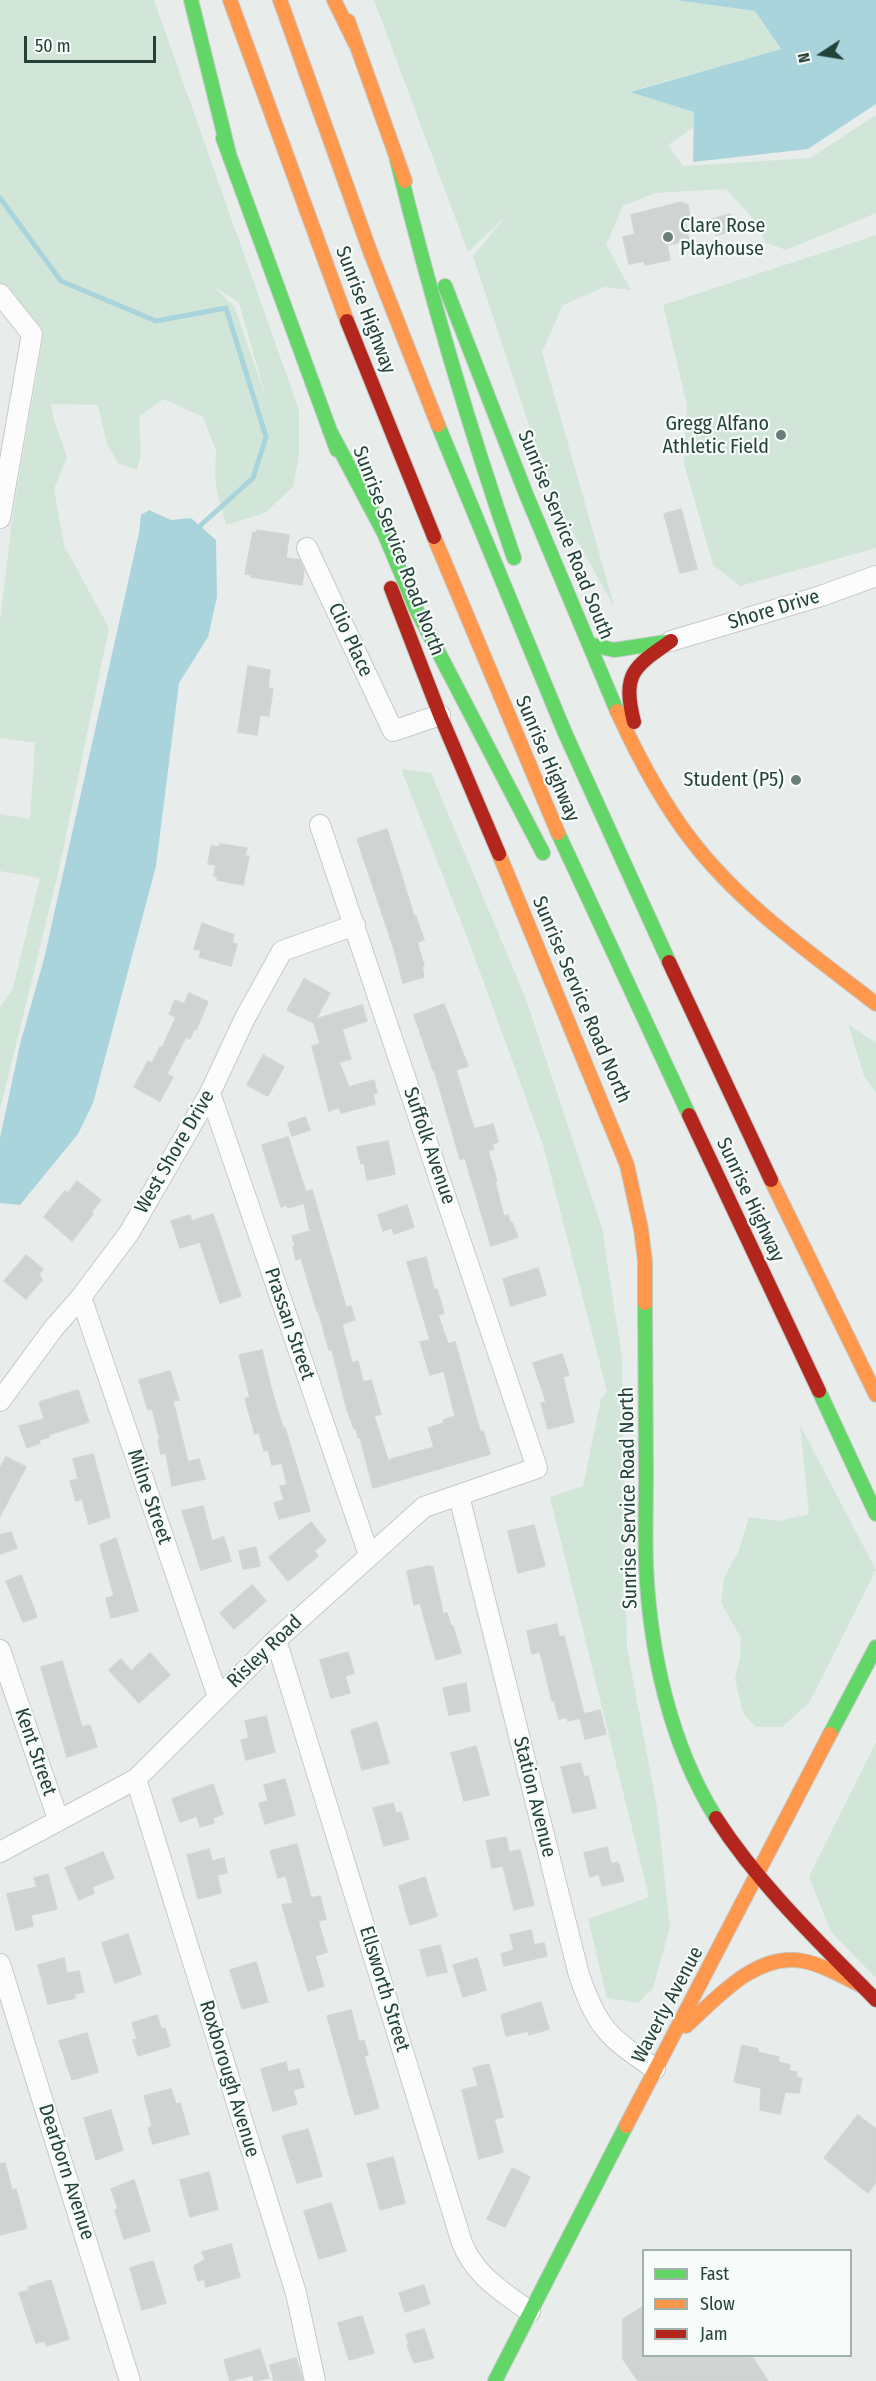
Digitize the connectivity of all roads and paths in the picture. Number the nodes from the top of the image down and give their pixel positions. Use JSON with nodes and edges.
{"nodes":[{"id":1,"x":191,"y":0,"type":"edge"},
{"id":2,"x":231,"y":0,"type":"edge"},
{"id":3,"x":280,"y":0,"type":"edge"},
{"id":4,"x":334,"y":0,"type":"edge"},
{"id":5,"x":341,"y":0,"type":"edge"},
{"id":6,"x":179,"y":11,"type":"dead end"},
{"id":7,"x":355,"y":43,"type":"junction"},
{"id":8,"x":230,"y":158,"type":"junction"},
{"id":9,"x":397,"y":160,"type":"junction"},
{"id":10,"x":0,"y":294,"type":"edge"},
{"id":11,"x":329,"y":429,"type":"junction"},
{"id":12,"x":3,"y":481,"type":"edge"},
{"id":13,"x":0,"y":518,"type":"edge"},
{"id":14,"x":307,"y":548,"type":"dead end"},
{"id":15,"x":518,"y":570,"type":"dead end"},
{"id":16,"x":876,"y":576,"type":"edge"},
{"id":17,"x":530,"y":614,"type":"dead end"},
{"id":18,"x":671,"y":641,"type":"junction"},
{"id":19,"x":589,"y":644,"type":"junction"},
{"id":20,"x":440,"y":715,"type":"junction"},
{"id":21,"x":565,"y":733,"type":"junction"},
{"id":22,"x":650,"y":779,"type":"junction"},
{"id":23,"x":320,"y":825,"type":"dead end"},
{"id":24,"x":549,"y":864,"type":"dead end"},
{"id":25,"x":355,"y":925,"type":"junction"},
{"id":26,"x":599,"y":956,"type":"dead end"},
{"id":27,"x":876,"y":1004,"type":"edge"},
{"id":28,"x":210,"y":1093,"type":"junction"},
{"id":29,"x":686,"y":1112,"type":"junction"},
{"id":30,"x":81,"y":1297,"type":"junction"},
{"id":31,"x":876,"y":1395,"type":"edge"},
{"id":32,"x":0,"y":1401,"type":"edge"},
{"id":33,"x":537,"y":1468,"type":"joint"},
{"id":34,"x":459,"y":1496,"type":"junction"},
{"id":35,"x":876,"y":1514,"type":"edge"},
{"id":36,"x":369,"y":1555,"type":"junction"},
{"id":37,"x":276,"y":1640,"type":"junction"},
{"id":38,"x":876,"y":1647,"type":"edge"},
{"id":39,"x":0,"y":1650,"type":"edge"},
{"id":40,"x":218,"y":1697,"type":"junction"},
{"id":41,"x":136,"y":1779,"type":"junction"},
{"id":42,"x":58,"y":1819,"type":"junction"},
{"id":43,"x":0,"y":1852,"type":"edge"},
{"id":44,"x":756,"y":1873,"type":"junction"},
{"id":45,"x":0,"y":1964,"type":"edge"},
{"id":46,"x":862,"y":1986,"type":"junction"},
{"id":47,"x":876,"y":2000,"type":"edge"},
{"id":48,"x":672,"y":2038,"type":"junction"},
{"id":49,"x":655,"y":2069,"type":"junction"},
{"id":50,"x":530,"y":2312,"type":"junction"},
{"id":51,"x":130,"y":2381,"type":"edge"},
{"id":52,"x":315,"y":2381,"type":"edge"},
{"id":53,"x":495,"y":2381,"type":"edge"}],
"edges":[{"from":1,"to":8,"type":"main road"},
{"from":2,"to":29,"type":"main road","name":"Sunrise Highway"},
{"from":3,"to":21,"type":"main road","name":"Sunrise Highway"},
{"from":4,"to":7,"type":"main road"},
{"from":5,"to":7,"type":"main road","name":"Sunrise Service Road South"},
{"from":6,"to":8,"type":"main road","name":"Sunrise Service Road North"},
{"from":7,"to":9,"type":"main road","name":"Sunrise Service Road South"},
{"from":8,"to":11,"type":"main road","name":"Sunrise Service Road North"},
{"from":9,"to":15,"type":"main road"},
{"from":9,"to":19,"type":"main road","name":"Sunrise Service Road South"},
{"from":10,"to":12,"type":"street"},
{"from":11,"to":20,"type":"main road","name":"Sunrise Service Road North"},
{"from":11,"to":24,"type":"main road"},
{"from":12,"to":13,"type":"street"},
{"from":14,"to":20,"type":"street","name":"Clio Place"},
{"from":16,"to":18,"type":"street","name":"Shore Drive"},
{"from":17,"to":21,"type":"main road"},
{"from":18,"to":19,"type":"main road"},
{"from":18,"to":22,"type":"main road"},
{"from":19,"to":22,"type":"main road","name":"Sunrise Service Road South"},
{"from":20,"to":44,"type":"main road","name":"Sunrise Service Road North"},
{"from":21,"to":31,"type":"main road","name":"Sunrise Highway"},
{"from":22,"to":27,"type":"main road","name":"Sunrise Service Road South"},
{"from":23,"to":25,"type":"street","name":"Suffolk Avenue"},
{"from":25,"to":28,"type":"street","name":"West Shore Drive"},
{"from":25,"to":33,"type":"street","name":"Suffolk Avenue"},
{"from":26,"to":29,"type":"main road"},
{"from":28,"to":30,"type":"street","name":"West Shore Drive"},
{"from":28,"to":36,"type":"street","name":"Prassan Street"},
{"from":29,"to":35,"type":"main road","name":"Sunrise Highway"},
{"from":30,"to":32,"type":"street","name":"West Shore Drive"},
{"from":30,"to":40,"type":"street","name":"Milne Street"},
{"from":33,"to":34,"type":"street","name":"Risley Road"},
{"from":34,"to":36,"type":"street","name":"Risley Road"},
{"from":34,"to":49,"type":"street","name":"Station Avenue"},
{"from":36,"to":37,"type":"street","name":"Risley Road"},
{"from":37,"to":40,"type":"street","name":"Risley Road"},
{"from":37,"to":50,"type":"street","name":"Ellsworth Street"},
{"from":38,"to":44,"type":"main road","name":"Waverly Avenue"},
{"from":39,"to":42,"type":"street","name":"Kent Street"},
{"from":40,"to":41,"type":"street","name":"Risley Road"},
{"from":41,"to":42,"type":"street","name":"Risley Road"},
{"from":41,"to":52,"type":"street","name":"Roxborough Avenue"},
{"from":42,"to":43,"type":"street","name":"Risley Road"},
{"from":44,"to":46,"type":"main road","name":"Sunrise Service Road North"},
{"from":44,"to":48,"type":"main road","name":"Waverly Avenue"},
{"from":45,"to":51,"type":"street","name":"Dearborn Avenue"},
{"from":46,"to":47,"type":"main road","name":"Sunrise Service Road North"},
{"from":46,"to":48,"type":"main road"},
{"from":48,"to":49,"type":"main road","name":"Waverly Avenue"},
{"from":49,"to":50,"type":"main road","name":"Waverly Avenue"},
{"from":50,"to":53,"type":"main road","name":"Waverly Avenue"}]}
